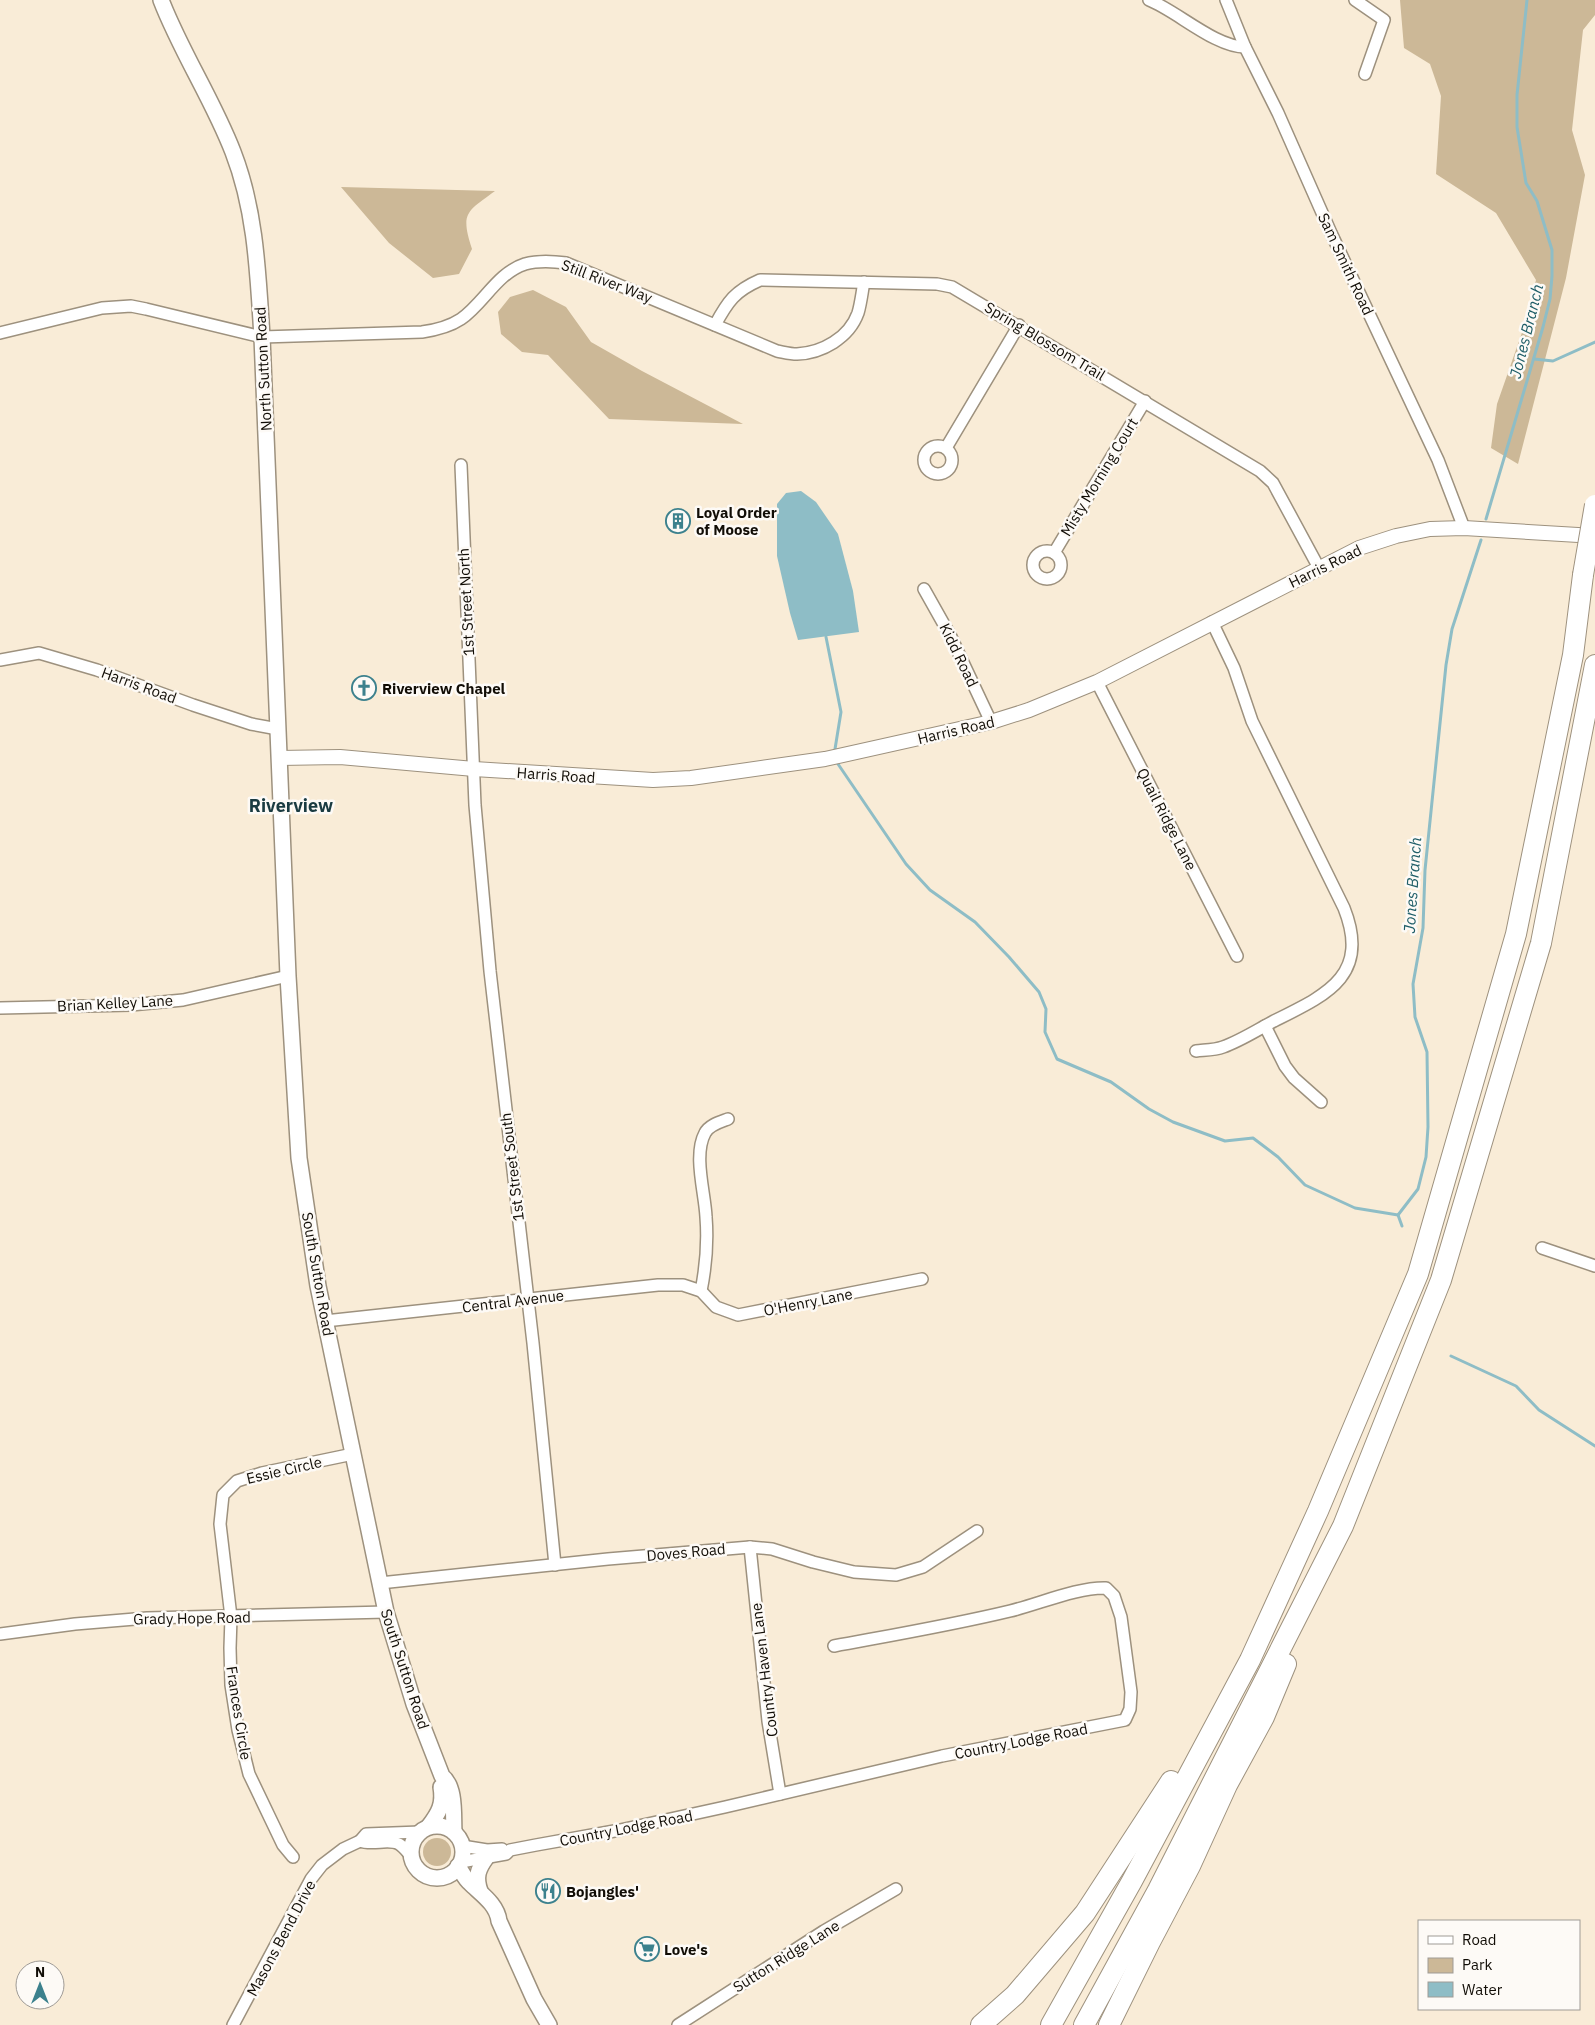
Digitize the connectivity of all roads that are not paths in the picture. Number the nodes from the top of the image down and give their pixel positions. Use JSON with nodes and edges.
{"nodes":[{"id":1,"x":161,"y":0,"type":"edge"},
{"id":2,"x":1149,"y":0,"type":"edge"},
{"id":3,"x":1226,"y":0,"type":"edge"},
{"id":4,"x":1355,"y":0,"type":"edge"},
{"id":5,"x":1245,"y":47,"type":"junction"},
{"id":6,"x":1366,"y":74,"type":"dead end"},
{"id":7,"x":864,"y":282,"type":"junction"},
{"id":8,"x":715,"y":325,"type":"junction"},
{"id":9,"x":1019,"y":325,"type":"junction"},
{"id":10,"x":0,"y":333,"type":"edge"},
{"id":11,"x":262,"y":337,"type":"junction"},
{"id":12,"x":1145,"y":402,"type":"junction"},
{"id":13,"x":946,"y":448,"type":"dead end"},
{"id":14,"x":461,"y":465,"type":"dead end"},
{"id":15,"x":1595,"y":505,"type":"edge"},
{"id":16,"x":1464,"y":528,"type":"junction"},
{"id":17,"x":1595,"y":536,"type":"edge"},
{"id":18,"x":1054,"y":553,"type":"dead end"},
{"id":19,"x":1320,"y":568,"type":"junction"},
{"id":20,"x":924,"y":589,"type":"dead end"},
{"id":21,"x":1212,"y":622,"type":"junction"},
{"id":22,"x":0,"y":660,"type":"edge"},
{"id":23,"x":1595,"y":665,"type":"edge"},
{"id":24,"x":1097,"y":682,"type":"junction"},
{"id":25,"x":991,"y":722,"type":"junction"},
{"id":26,"x":278,"y":729,"type":"junction"},
{"id":27,"x":279,"y":758,"type":"junction"},
{"id":28,"x":474,"y":769,"type":"junction"},
{"id":29,"x":1238,"y":956,"type":"dead end"},
{"id":30,"x":288,"y":976,"type":"junction"},
{"id":31,"x":0,"y":1008,"type":"edge"},
{"id":32,"x":1265,"y":1026,"type":"junction"},
{"id":33,"x":1196,"y":1051,"type":"dead end"},
{"id":34,"x":1321,"y":1102,"type":"dead end"},
{"id":35,"x":728,"y":1120,"type":"dead end"},
{"id":36,"x":1542,"y":1248,"type":"dead end"},
{"id":37,"x":1595,"y":1266,"type":"edge"},
{"id":38,"x":922,"y":1279,"type":"dead end"},
{"id":39,"x":700,"y":1290,"type":"junction"},
{"id":40,"x":527,"y":1299,"type":"junction"},
{"id":41,"x":325,"y":1320,"type":"junction"},
{"id":42,"x":353,"y":1454,"type":"junction"},
{"id":43,"x":1343,"y":1526,"type":"junction"},
{"id":44,"x":977,"y":1530,"type":"dead end"},
{"id":45,"x":750,"y":1547,"type":"junction"},
{"id":46,"x":555,"y":1565,"type":"junction"},
{"id":47,"x":380,"y":1583,"type":"junction"},
{"id":48,"x":386,"y":1612,"type":"junction"},
{"id":49,"x":231,"y":1617,"type":"junction"},
{"id":50,"x":0,"y":1634,"type":"edge"},
{"id":51,"x":834,"y":1646,"type":"dead end"},
{"id":52,"x":1250,"y":1660,"type":"junction"},
{"id":53,"x":442,"y":1776,"type":"junction"},
{"id":54,"x":780,"y":1794,"type":"junction"},
{"id":55,"x":425,"y":1829,"type":"junction"},
{"id":56,"x":454,"y":1832,"type":"junction"},
{"id":57,"x":360,"y":1841,"type":"junction"},
{"id":58,"x":462,"y":1846,"type":"junction"},
{"id":59,"x":510,"y":1850,"type":"junction"},
{"id":60,"x":411,"y":1856,"type":"junction"},
{"id":61,"x":293,"y":1857,"type":"dead end"},
{"id":62,"x":486,"y":1858,"type":"junction"},
{"id":63,"x":460,"y":1864,"type":"junction"},
{"id":64,"x":444,"y":1877,"type":"junction"},
{"id":65,"x":896,"y":1889,"type":"dead end"},
{"id":66,"x":480,"y":1891,"type":"junction"},
{"id":67,"x":498,"y":1920,"type":"junction"},
{"id":68,"x":232,"y":2025,"type":"edge"},
{"id":69,"x":549,"y":2025,"type":"edge"},
{"id":70,"x":678,"y":2025,"type":"edge"},
{"id":71,"x":981,"y":2025,"type":"edge"},
{"id":72,"x":1051,"y":2025,"type":"edge"},
{"id":73,"x":1084,"y":2025,"type":"edge"},
{"id":74,"x":1109,"y":2025,"type":"edge"}],
"edges":[{"from":1,"to":11,"type":"main road","name":"North Sutton Road"},
{"from":2,"to":5,"type":"street"},
{"from":3,"to":5,"type":"street","name":"Sam Smith Road"},
{"from":4,"to":6,"type":"street"},
{"from":5,"to":16,"type":"street","name":"Sam Smith Road"},
{"from":7,"to":8,"type":"street","name":"Spring Blossom Trail"},
{"from":7,"to":8,"type":"street","name":"Still River Way"},
{"from":7,"to":9,"type":"street","name":"Spring Blossom Trail"},
{"from":8,"to":11,"type":"street","name":"Still River Way"},
{"from":9,"to":12,"type":"street","name":"Spring Blossom Trail"},
{"from":9,"to":13,"type":"street"},
{"from":10,"to":11,"type":"street","name":"Still River Way"},
{"from":11,"to":26,"type":"main road","name":"North Sutton Road"},
{"from":12,"to":18,"type":"street","name":"Misty Morning Court"},
{"from":12,"to":19,"type":"street","name":"Spring Blossom Trail"},
{"from":14,"to":28,"type":"street","name":"1st Street North"},
{"from":15,"to":52,"type":"highway","bridge":true},
{"from":16,"to":17,"type":"street","name":"Harris Road"},
{"from":16,"to":19,"type":"street","name":"Harris Road"},
{"from":19,"to":21,"type":"street","name":"Harris Road"},
{"from":20,"to":25,"type":"street","name":"Kidd Road"},
{"from":21,"to":24,"type":"street","name":"Harris Road"},
{"from":21,"to":32,"type":"street"},
{"from":22,"to":26,"type":"street","name":"Harris Road"},
{"from":23,"to":43,"type":"highway"},
{"from":24,"to":25,"type":"street","name":"Harris Road"},
{"from":24,"to":29,"type":"street","name":"Quail Ridge Lane"},
{"from":25,"to":28,"type":"street","name":"Harris Road"},
{"from":26,"to":27,"type":"main road","name":"North Sutton Road"},
{"from":27,"to":28,"type":"street","name":"Harris Road"},
{"from":27,"to":30,"type":"main road","name":"South Sutton Road"},
{"from":28,"to":40,"type":"street","name":"1st Street South"},
{"from":30,"to":31,"type":"street","name":"Brian Kelley Lane"},
{"from":30,"to":41,"type":"main road","name":"South Sutton Road"},
{"from":32,"to":33,"type":"street"},
{"from":32,"to":34,"type":"street"},
{"from":35,"to":39,"type":"street"},
{"from":36,"to":37,"type":"street"},
{"from":38,"to":39,"type":"street","name":"O'Henry Lane"},
{"from":39,"to":40,"type":"street","name":"Central Avenue"},
{"from":40,"to":41,"type":"street","name":"Central Avenue"},
{"from":40,"to":46,"type":"street","name":"1st Street South"},
{"from":41,"to":42,"type":"main road","name":"South Sutton Road"},
{"from":42,"to":47,"type":"main road","name":"South Sutton Road"},
{"from":42,"to":49,"type":"street","name":"Essie Circle"},
{"from":43,"to":73,"type":"highway"},
{"from":43,"to":74,"type":"highway"},
{"from":44,"to":45,"type":"street","name":"Doves Road"},
{"from":45,"to":46,"type":"street","name":"Doves Road"},
{"from":45,"to":54,"type":"street","name":"Country Haven Lane"},
{"from":46,"to":47,"type":"street","name":"Doves Road"},
{"from":47,"to":48,"type":"main road","name":"South Sutton Road"},
{"from":48,"to":49,"type":"street","name":"Grady Hope Road"},
{"from":48,"to":53,"type":"main road","name":"South Sutton Road"},
{"from":49,"to":50,"type":"street","name":"Grady Hope Road"},
{"from":49,"to":61,"type":"street","name":"Frances Circle"},
{"from":51,"to":54,"type":"street","name":"Country Lodge Road"},
{"from":52,"to":71,"type":"highway"},
{"from":52,"to":72,"type":"highway"},
{"from":53,"to":55,"type":"main road","name":"South Sutton Road"},
{"from":53,"to":56,"type":"main road","name":"South Sutton Road"},
{"from":54,"to":59,"type":"street","name":"Country Lodge Road"},
{"from":55,"to":56,"type":"main road"},
{"from":55,"to":57,"type":"street","name":"Masons Bend Drive"},
{"from":55,"to":60,"type":"main road"},
{"from":56,"to":58,"type":"main road"},
{"from":57,"to":60,"type":"street"},
{"from":57,"to":68,"type":"street","name":"Masons Bend Drive"},
{"from":58,"to":59,"type":"street","name":"Country Lodge Road"},
{"from":58,"to":63,"type":"main road"},
{"from":59,"to":62,"type":"street","name":"Country Lodge Road"},
{"from":60,"to":64,"type":"main road"},
{"from":62,"to":63,"type":"street","name":"Country Lodge Road"},
{"from":62,"to":66,"type":"main road"},
{"from":63,"to":64,"type":"main road"},
{"from":63,"to":66,"type":"main road"},
{"from":64,"to":67,"type":"main road"},
{"from":65,"to":70,"type":"street","name":"Sutton Ridge Lane"},
{"from":66,"to":67,"type":"main road"},
{"from":67,"to":69,"type":"main road"}]}
